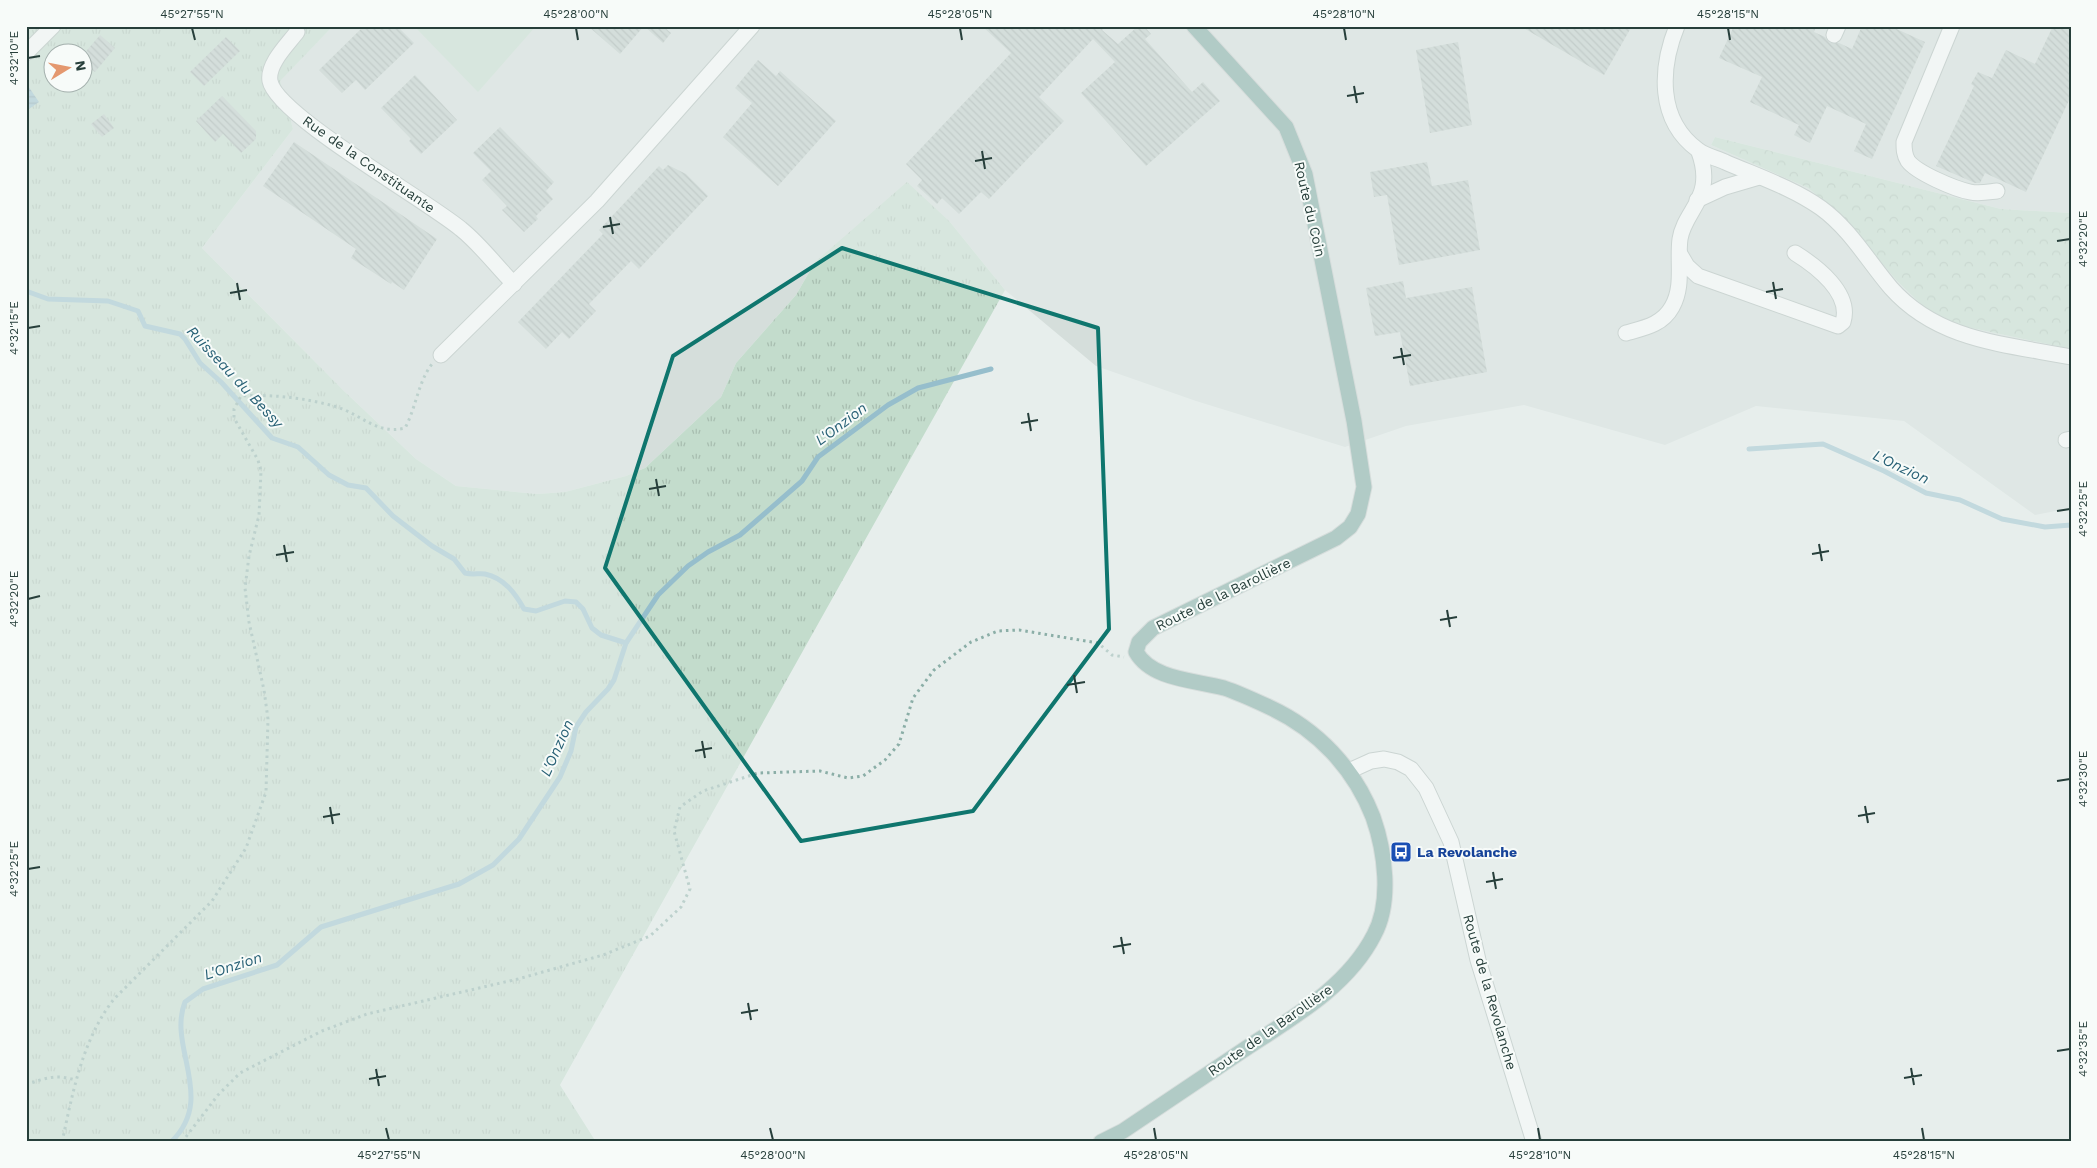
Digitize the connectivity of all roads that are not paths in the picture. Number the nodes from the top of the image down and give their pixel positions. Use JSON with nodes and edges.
{"nodes":[{"id":1,"x":53,"y":26,"type":"edge"},
{"id":2,"x":752,"y":26,"type":"edge"},
{"id":3,"x":1194,"y":26,"type":"edge"},
{"id":4,"x":1677,"y":26,"type":"edge"},
{"id":5,"x":1952,"y":26,"type":"edge"},
{"id":6,"x":297,"y":32,"type":"dead end"},
{"id":7,"x":26,"y":53,"type":"edge"},
{"id":8,"x":1699,"y":152,"type":"junction"},
{"id":9,"x":1759,"y":177,"type":"junction"},
{"id":10,"x":1997,"y":191,"type":"dead end"},
{"id":11,"x":1698,"y":200,"type":"junction"},
{"id":12,"x":1795,"y":253,"type":"dead end"},
{"id":13,"x":1680,"y":254,"type":"junction"},
{"id":14,"x":514,"y":284,"type":"junction"},
{"id":15,"x":1626,"y":333,"type":"dead end"},
{"id":16,"x":441,"y":355,"type":"road end"},
{"id":17,"x":2071,"y":357,"type":"edge"},
{"id":18,"x":1355,"y":427,"type":"joint"},
{"id":19,"x":1349,"y":771,"type":"junction"},
{"id":20,"x":1100,"y":1142,"type":"edge"},
{"id":21,"x":1534,"y":1142,"type":"edge"}],
"edges":[{"from":1,"to":7,"type":"street"},
{"from":2,"to":14,"type":"street"},
{"from":3,"to":18,"type":"main road","name":"Route du Coin"},
{"from":4,"to":8,"type":"street"},
{"from":5,"to":10,"type":"street"},
{"from":6,"to":14,"type":"street","name":"Rue de la Constituante"},
{"from":8,"to":9,"type":"street"},
{"from":8,"to":11,"type":"street"},
{"from":9,"to":11,"type":"street"},
{"from":9,"to":17,"type":"street"},
{"from":11,"to":13,"type":"street"},
{"from":12,"to":13,"type":"street"},
{"from":13,"to":15,"type":"street"},
{"from":14,"to":16,"type":"street"},
{"from":18,"to":19,"type":"main road","name":"Route de la Barollière"},
{"from":19,"to":20,"type":"main road","name":"Route de la Barollière"},
{"from":19,"to":21,"type":"street","name":"Route de la Revolanche"}]}
